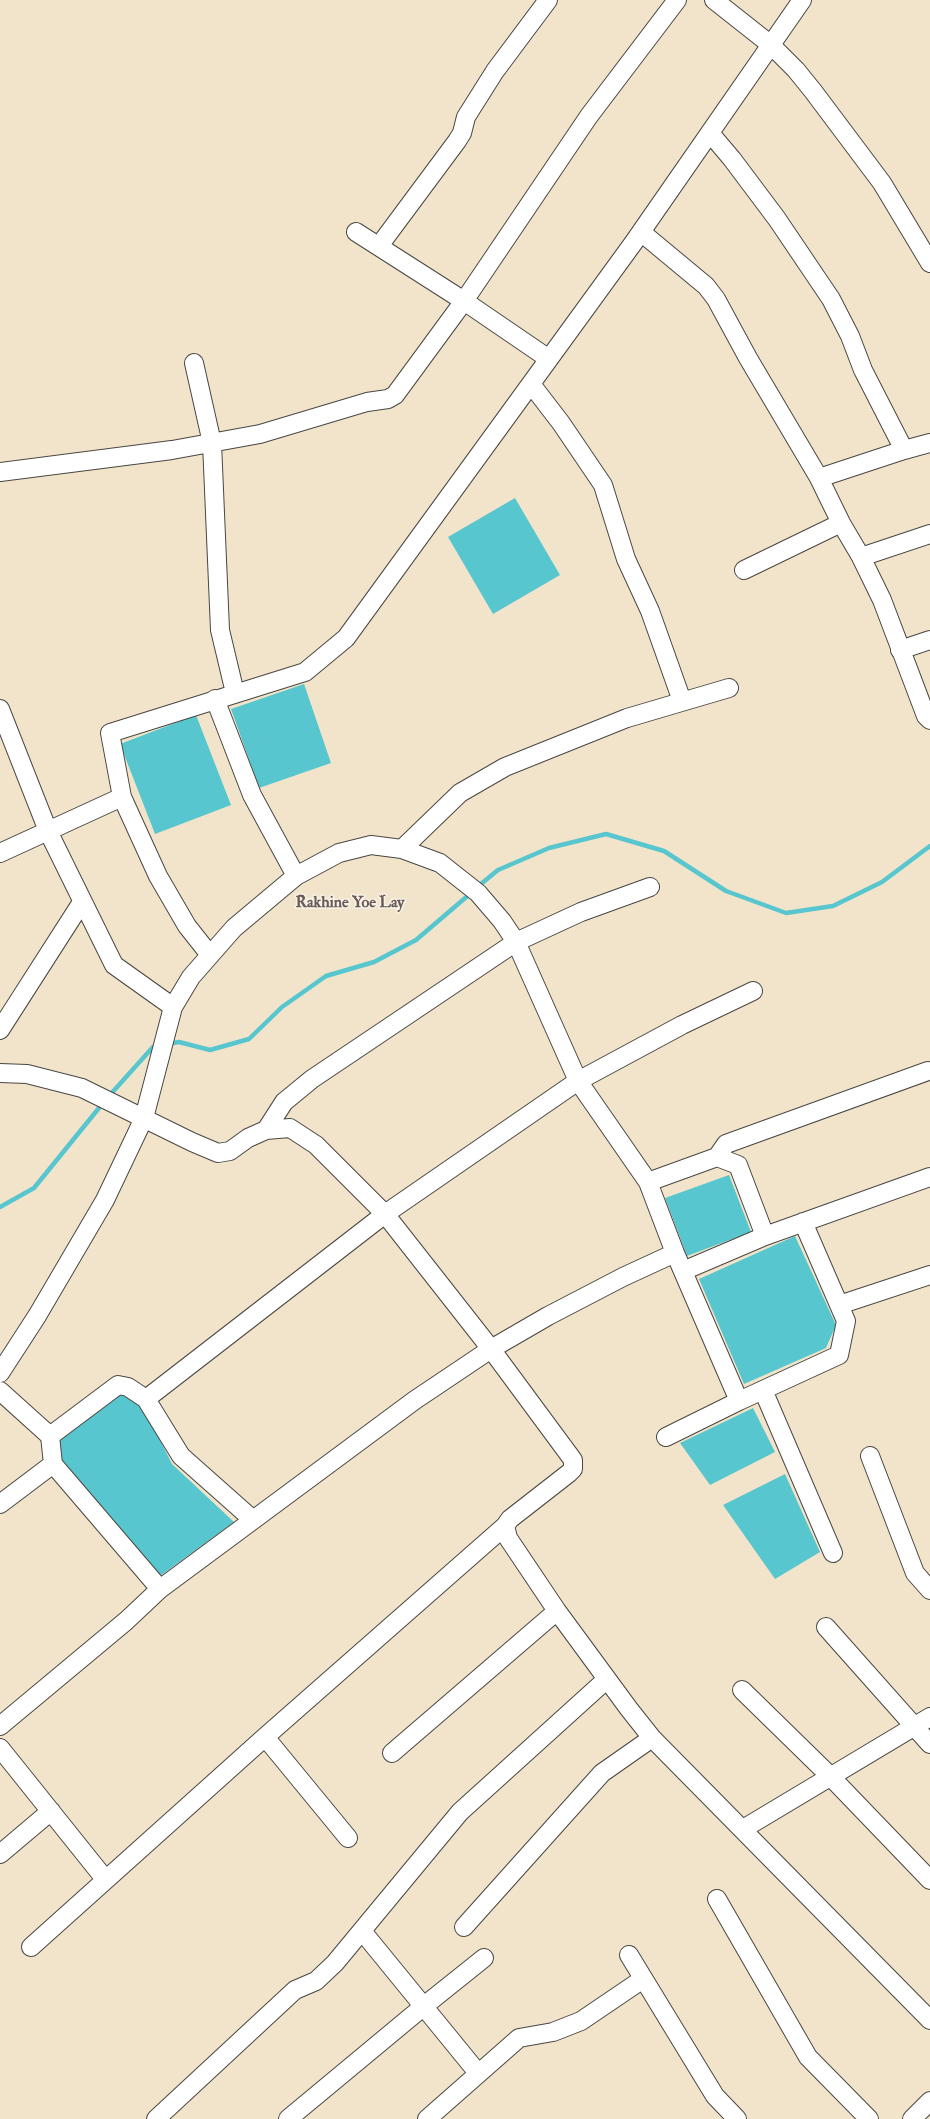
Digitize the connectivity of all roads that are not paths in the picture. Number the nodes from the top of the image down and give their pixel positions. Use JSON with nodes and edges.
{"nodes":[{"id":1,"x":548,"y":0,"type":"edge"},
{"id":2,"x":677,"y":0,"type":"edge"},
{"id":3,"x":714,"y":0,"type":"edge"},
{"id":4,"x":802,"y":0,"type":"edge"},
{"id":5,"x":771,"y":45,"type":"junction"},
{"id":6,"x":710,"y":133,"type":"junction"},
{"id":7,"x":356,"y":232,"type":"dead end"},
{"id":8,"x":640,"y":232,"type":"junction"},
{"id":9,"x":379,"y":246,"type":"junction"},
{"id":10,"x":930,"y":263,"type":"edge"},
{"id":11,"x":464,"y":301,"type":"junction"},
{"id":12,"x":549,"y":359,"type":"junction"},
{"id":13,"x":194,"y":363,"type":"dead end"},
{"id":14,"x":531,"y":384,"type":"junction"},
{"id":15,"x":212,"y":443,"type":"junction"},
{"id":16,"x":930,"y":443,"type":"edge"},
{"id":17,"x":904,"y":450,"type":"junction"},
{"id":18,"x":0,"y":472,"type":"edge"},
{"id":19,"x":819,"y":478,"type":"junction"},
{"id":20,"x":841,"y":523,"type":"junction"},
{"id":21,"x":930,"y":534,"type":"edge"},
{"id":22,"x":861,"y":557,"type":"junction"},
{"id":23,"x":744,"y":570,"type":"dead end"},
{"id":24,"x":930,"y":640,"type":"edge"},
{"id":25,"x":900,"y":650,"type":"junction"},
{"id":26,"x":729,"y":688,"type":"dead end"},
{"id":27,"x":235,"y":693,"type":"junction"},
{"id":28,"x":215,"y":699,"type":"junction"},
{"id":29,"x":682,"y":702,"type":"junction"},
{"id":30,"x":0,"y":708,"type":"edge"},
{"id":31,"x":930,"y":720,"type":"edge"},
{"id":32,"x":5,"y":734,"type":"edge"},
{"id":33,"x":122,"y":797,"type":"junction"},
{"id":34,"x":48,"y":831,"type":"junction"},
{"id":35,"x":402,"y":848,"type":"junction"},
{"id":36,"x":0,"y":853,"type":"edge"},
{"id":37,"x":296,"y":876,"type":"junction"},
{"id":38,"x":650,"y":887,"type":"dead end"},
{"id":39,"x":82,"y":902,"type":"junction"},
{"id":40,"x":516,"y":942,"type":"junction"},
{"id":41,"x":210,"y":955,"type":"junction"},
{"id":42,"x":753,"y":991,"type":"dead end"},
{"id":43,"x":173,"y":1007,"type":"junction"},
{"id":44,"x":0,"y":1030,"type":"edge"},
{"id":45,"x":928,"y":1070,"type":"dead end"},
{"id":46,"x":0,"y":1073,"type":"edge"},
{"id":47,"x":578,"y":1081,"type":"junction"},
{"id":48,"x":144,"y":1118,"type":"junction"},
{"id":49,"x":266,"y":1130,"type":"junction"},
{"id":50,"x":717,"y":1157,"type":"junction"},
{"id":51,"x":930,"y":1177,"type":"edge"},
{"id":52,"x":648,"y":1182,"type":"junction"},
{"id":53,"x":385,"y":1214,"type":"junction"},
{"id":54,"x":803,"y":1222,"type":"junction"},
{"id":55,"x":765,"y":1236,"type":"junction"},
{"id":56,"x":675,"y":1254,"type":"junction"},
{"id":57,"x":683,"y":1271,"type":"junction"},
{"id":58,"x":930,"y":1275,"type":"edge"},
{"id":59,"x":839,"y":1305,"type":"junction"},
{"id":60,"x":491,"y":1349,"type":"junction"},
{"id":61,"x":0,"y":1373,"type":"edge"},
{"id":62,"x":763,"y":1390,"type":"junction"},
{"id":63,"x":0,"y":1391,"type":"edge"},
{"id":64,"x":146,"y":1399,"type":"junction"},
{"id":65,"x":739,"y":1401,"type":"junction"},
{"id":66,"x":50,"y":1436,"type":"junction"},
{"id":67,"x":666,"y":1437,"type":"dead end"},
{"id":68,"x":870,"y":1456,"type":"dead end"},
{"id":69,"x":53,"y":1464,"type":"junction"},
{"id":70,"x":0,"y":1504,"type":"edge"},
{"id":71,"x":252,"y":1519,"type":"junction"},
{"id":72,"x":505,"y":1526,"type":"junction"},
{"id":73,"x":833,"y":1553,"type":"dead end"},
{"id":74,"x":160,"y":1589,"type":"junction"},
{"id":75,"x":930,"y":1590,"type":"edge"},
{"id":76,"x":557,"y":1611,"type":"junction"},
{"id":77,"x":826,"y":1627,"type":"dead end"},
{"id":78,"x":607,"y":1679,"type":"junction"},
{"id":79,"x":742,"y":1690,"type":"dead end"},
{"id":80,"x":930,"y":1717,"type":"edge"},
{"id":81,"x":0,"y":1726,"type":"edge"},
{"id":82,"x":914,"y":1726,"type":"junction"},
{"id":83,"x":265,"y":1737,"type":"junction"},
{"id":84,"x":652,"y":1738,"type":"junction"},
{"id":85,"x":930,"y":1744,"type":"edge"},
{"id":86,"x":0,"y":1748,"type":"edge"},
{"id":87,"x":392,"y":1753,"type":"dead end"},
{"id":88,"x":830,"y":1776,"type":"junction"},
{"id":89,"x":51,"y":1811,"type":"junction"},
{"id":90,"x":743,"y":1829,"type":"junction"},
{"id":91,"x":348,"y":1838,"type":"dead end"},
{"id":92,"x":0,"y":1854,"type":"edge"},
{"id":93,"x":105,"y":1879,"type":"junction"},
{"id":94,"x":930,"y":1880,"type":"edge"},
{"id":95,"x":716,"y":1899,"type":"dead end"},
{"id":96,"x":464,"y":1927,"type":"dead end"},
{"id":97,"x":362,"y":1931,"type":"junction"},
{"id":98,"x":31,"y":1947,"type":"dead end"},
{"id":99,"x":628,"y":1955,"type":"dead end"},
{"id":100,"x":484,"y":1958,"type":"dead end"},
{"id":101,"x":643,"y":1979,"type":"junction"},
{"id":102,"x":424,"y":2006,"type":"junction"},
{"id":103,"x":930,"y":2020,"type":"edge"},
{"id":104,"x":478,"y":2073,"type":"junction"},
{"id":105,"x":930,"y":2101,"type":"edge"},
{"id":106,"x":156,"y":2119,"type":"edge"},
{"id":107,"x":288,"y":2119,"type":"edge"},
{"id":108,"x":427,"y":2119,"type":"edge"},
{"id":109,"x":737,"y":2119,"type":"edge"},
{"id":110,"x":869,"y":2119,"type":"edge"},
{"id":111,"x":912,"y":2119,"type":"edge"}],
"edges":[{"from":1,"to":9,"type":"street"},
{"from":2,"to":11,"type":"street"},
{"from":3,"to":5,"type":"street"},
{"from":4,"to":5,"type":"street"},
{"from":5,"to":6,"type":"street"},
{"from":5,"to":10,"type":"street"},
{"from":6,"to":8,"type":"street"},
{"from":6,"to":17,"type":"street"},
{"from":7,"to":9,"type":"street"},
{"from":8,"to":12,"type":"street"},
{"from":8,"to":19,"type":"street"},
{"from":9,"to":11,"type":"street"},
{"from":11,"to":12,"type":"street"},
{"from":11,"to":15,"type":"street"},
{"from":12,"to":14,"type":"street"},
{"from":13,"to":15,"type":"street"},
{"from":14,"to":27,"type":"street"},
{"from":14,"to":29,"type":"street"},
{"from":15,"to":18,"type":"street"},
{"from":15,"to":27,"type":"street"},
{"from":16,"to":17,"type":"street"},
{"from":17,"to":19,"type":"street"},
{"from":19,"to":20,"type":"street"},
{"from":20,"to":22,"type":"street"},
{"from":20,"to":23,"type":"street"},
{"from":21,"to":22,"type":"street"},
{"from":22,"to":25,"type":"street"},
{"from":24,"to":25,"type":"street"},
{"from":25,"to":31,"type":"street"},
{"from":26,"to":29,"type":"street"},
{"from":27,"to":28,"type":"street"},
{"from":28,"to":33,"type":"street"},
{"from":28,"to":37,"type":"street"},
{"from":29,"to":35,"type":"street"},
{"from":30,"to":32,"type":"street"},
{"from":32,"to":34,"type":"street"},
{"from":33,"to":34,"type":"street"},
{"from":33,"to":41,"type":"street"},
{"from":34,"to":36,"type":"street"},
{"from":34,"to":39,"type":"street"},
{"from":35,"to":37,"type":"street"},
{"from":35,"to":40,"type":"street"},
{"from":37,"to":41,"type":"street"},
{"from":38,"to":40,"type":"street"},
{"from":39,"to":43,"type":"street"},
{"from":39,"to":44,"type":"street"},
{"from":40,"to":47,"type":"street"},
{"from":40,"to":49,"type":"street"},
{"from":41,"to":43,"type":"street"},
{"from":42,"to":47,"type":"street"},
{"from":43,"to":48,"type":"street"},
{"from":45,"to":50,"type":"street"},
{"from":46,"to":48,"type":"street"},
{"from":47,"to":52,"type":"street"},
{"from":47,"to":53,"type":"street"},
{"from":48,"to":49,"type":"street"},
{"from":48,"to":61,"type":"street"},
{"from":49,"to":53,"type":"street"},
{"from":50,"to":52,"type":"street"},
{"from":50,"to":55,"type":"street"},
{"from":51,"to":54,"type":"street"},
{"from":52,"to":56,"type":"street"},
{"from":53,"to":60,"type":"street"},
{"from":53,"to":64,"type":"street"},
{"from":54,"to":55,"type":"street"},
{"from":54,"to":59,"type":"street"},
{"from":55,"to":57,"type":"street"},
{"from":56,"to":57,"type":"street"},
{"from":56,"to":60,"type":"street"},
{"from":57,"to":65,"type":"street"},
{"from":58,"to":59,"type":"street"},
{"from":59,"to":62,"type":"street"},
{"from":60,"to":71,"type":"street"},
{"from":60,"to":72,"type":"street"},
{"from":62,"to":65,"type":"street"},
{"from":62,"to":73,"type":"street"},
{"from":63,"to":66,"type":"street"},
{"from":64,"to":66,"type":"street"},
{"from":64,"to":71,"type":"street"},
{"from":65,"to":67,"type":"street"},
{"from":66,"to":69,"type":"street"},
{"from":68,"to":75,"type":"street"},
{"from":69,"to":70,"type":"street"},
{"from":69,"to":74,"type":"street"},
{"from":71,"to":74,"type":"street"},
{"from":72,"to":76,"type":"street"},
{"from":72,"to":83,"type":"street"},
{"from":74,"to":81,"type":"street"},
{"from":76,"to":78,"type":"street"},
{"from":76,"to":87,"type":"street"},
{"from":77,"to":82,"type":"street"},
{"from":78,"to":84,"type":"street"},
{"from":78,"to":97,"type":"street"},
{"from":79,"to":88,"type":"street"},
{"from":80,"to":82,"type":"street"},
{"from":82,"to":85,"type":"street"},
{"from":82,"to":88,"type":"street"},
{"from":83,"to":91,"type":"street"},
{"from":83,"to":93,"type":"street"},
{"from":84,"to":90,"type":"street"},
{"from":84,"to":96,"type":"street"},
{"from":86,"to":89,"type":"street"},
{"from":88,"to":90,"type":"street"},
{"from":88,"to":94,"type":"street"},
{"from":89,"to":92,"type":"street"},
{"from":89,"to":93,"type":"street"},
{"from":90,"to":103,"type":"street"},
{"from":93,"to":98,"type":"street"},
{"from":95,"to":110,"type":"street"},
{"from":97,"to":102,"type":"street"},
{"from":97,"to":106,"type":"street"},
{"from":99,"to":101,"type":"street"},
{"from":100,"to":102,"type":"street"},
{"from":101,"to":104,"type":"street"},
{"from":101,"to":109,"type":"street"},
{"from":102,"to":104,"type":"street"},
{"from":102,"to":107,"type":"street"},
{"from":104,"to":108,"type":"street"},
{"from":105,"to":111,"type":"street"}]}
